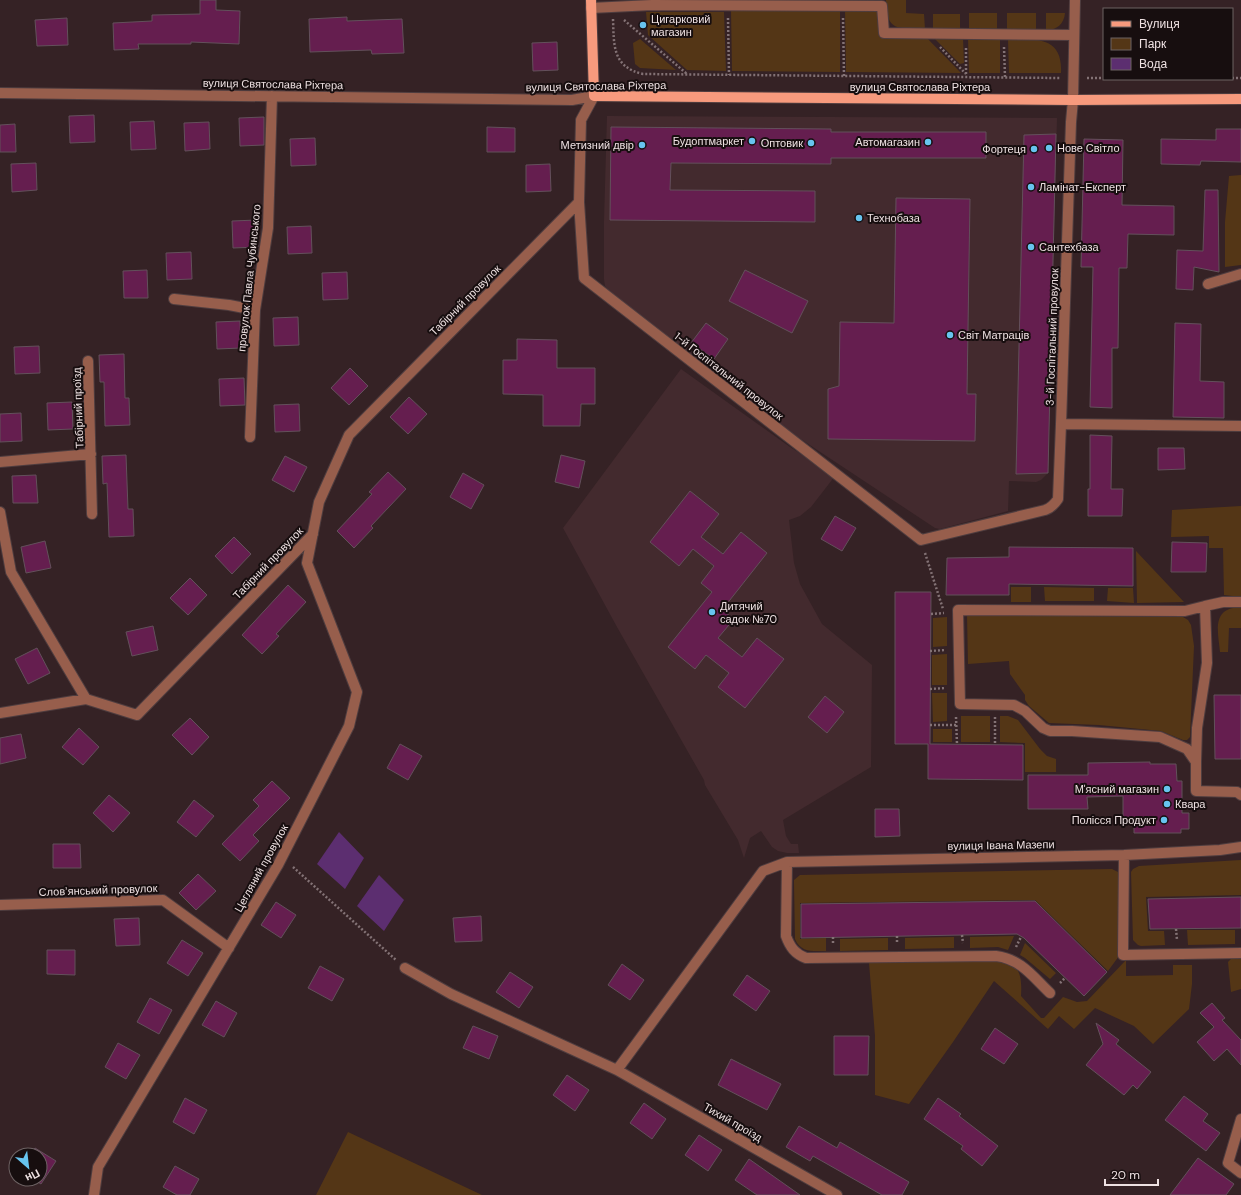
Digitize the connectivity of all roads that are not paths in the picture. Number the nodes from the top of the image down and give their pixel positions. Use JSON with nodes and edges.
{"nodes":[{"id":1,"x":1075,"y":0,"type":"edge"},
{"id":2,"x":591,"y":4,"type":"edge"},
{"id":3,"x":1074,"y":35,"type":"junction"},
{"id":4,"x":0,"y":93,"type":"edge"},
{"id":5,"x":272,"y":96,"type":"junction"},
{"id":6,"x":594,"y":96,"type":"junction"},
{"id":7,"x":1073,"y":100,"type":"junction"},
{"id":8,"x":1241,"y":100,"type":"edge"},
{"id":9,"x":579,"y":202,"type":"junction"},
{"id":10,"x":1241,"y":274,"type":"edge"},
{"id":11,"x":1208,"y":284,"type":"dead end"},
{"id":12,"x":174,"y":299,"type":"dead end"},
{"id":13,"x":256,"y":310,"type":"junction"},
{"id":14,"x":88,"y":361,"type":"dead end"},
{"id":15,"x":1061,"y":424,"type":"junction"},
{"id":16,"x":1241,"y":426,"type":"edge"},
{"id":17,"x":250,"y":437,"type":"dead end"},
{"id":18,"x":91,"y":454,"type":"junction"},
{"id":19,"x":0,"y":462,"type":"edge"},
{"id":20,"x":0,"y":512,"type":"edge"},
{"id":21,"x":92,"y":514,"type":"dead end"},
{"id":22,"x":313,"y":534,"type":"junction"},
{"id":23,"x":921,"y":540,"type":"joint"},
{"id":24,"x":1241,"y":602,"type":"edge"},
{"id":25,"x":1205,"y":606,"type":"junction"},
{"id":26,"x":86,"y":699,"type":"junction"},
{"id":27,"x":0,"y":713,"type":"edge"},
{"id":28,"x":1196,"y":762,"type":"junction"},
{"id":29,"x":1241,"y":795,"type":"edge"},
{"id":30,"x":1241,"y":847,"type":"edge"},
{"id":31,"x":1124,"y":855,"type":"junction"},
{"id":32,"x":787,"y":862,"type":"junction"},
{"id":33,"x":0,"y":905,"type":"edge"},
{"id":34,"x":229,"y":948,"type":"junction"},
{"id":35,"x":1241,"y":953,"type":"edge"},
{"id":36,"x":405,"y":968,"type":"road end"},
{"id":37,"x":1050,"y":994,"type":"dead end"},
{"id":38,"x":617,"y":1070,"type":"junction"},
{"id":39,"x":1241,"y":1119,"type":"edge"},
{"id":40,"x":1241,"y":1173,"type":"edge"},
{"id":41,"x":94,"y":1195,"type":"edge"},
{"id":42,"x":837,"y":1195,"type":"edge"}],
"edges":[{"from":1,"to":3,"type":"street","name":"3-й Госпітальний провулок"},
{"from":2,"to":3,"type":"street"},
{"from":2,"to":6,"type":"main road"},
{"from":3,"to":7,"type":"street","name":"3-й Госпітальний провулок"},
{"from":4,"to":5,"type":"street","name":"вулиця Святослава Ріхтера"},
{"from":5,"to":6,"type":"street","name":"вулиця Святослава Ріхтера"},
{"from":5,"to":13,"type":"street","name":"провулок Павла Чубинського"},
{"from":6,"to":7,"type":"main road","name":"вулиця Святослава Ріхтера"},
{"from":6,"to":9,"type":"street","name":"1-й Госпітальний провулок"},
{"from":7,"to":8,"type":"main road","name":"вулиця Святослава Ріхтера"},
{"from":7,"to":15,"type":"street","name":"3-й Госпітальний провулок"},
{"from":9,"to":22,"type":"street","name":"Табірний провулок"},
{"from":9,"to":23,"type":"street","name":"1-й Госпітальний провулок"},
{"from":10,"to":11,"type":"street"},
{"from":12,"to":13,"type":"street"},
{"from":13,"to":17,"type":"street","name":"провулок Павла Чубинського"},
{"from":14,"to":18,"type":"street","name":"Табірний проїзд"},
{"from":15,"to":16,"type":"street"},
{"from":15,"to":23,"type":"street","name":"3-й Госпітальний провулок"},
{"from":18,"to":19,"type":"street","name":"Табірний проїзд"},
{"from":18,"to":21,"type":"street","name":"Табірний проїзд"},
{"from":20,"to":26,"type":"street"},
{"from":22,"to":26,"type":"street","name":"Табірний провулок"},
{"from":22,"to":34,"type":"street","name":"Цегляний провулок"},
{"from":24,"to":25,"type":"street"},
{"from":25,"to":28,"type":"street"},
{"from":25,"to":28,"type":"street"},
{"from":26,"to":27,"type":"street","name":"Табірний провулок"},
{"from":28,"to":29,"type":"street"},
{"from":30,"to":31,"type":"street","name":"вулиця Івана Мазепи"},
{"from":31,"to":32,"type":"street","name":"вулиця Івана Мазепи"},
{"from":31,"to":35,"type":"street"},
{"from":32,"to":37,"type":"street"},
{"from":32,"to":38,"type":"street","name":"вулиця Івана Мазепи"},
{"from":33,"to":34,"type":"street","name":"Словʼянський провулок"},
{"from":34,"to":41,"type":"street","name":"Цегляний провулок"},
{"from":36,"to":38,"type":"street","name":"Тихий проїзд"},
{"from":38,"to":42,"type":"street","name":"Тихий проїзд"},
{"from":39,"to":40,"type":"street"}]}
